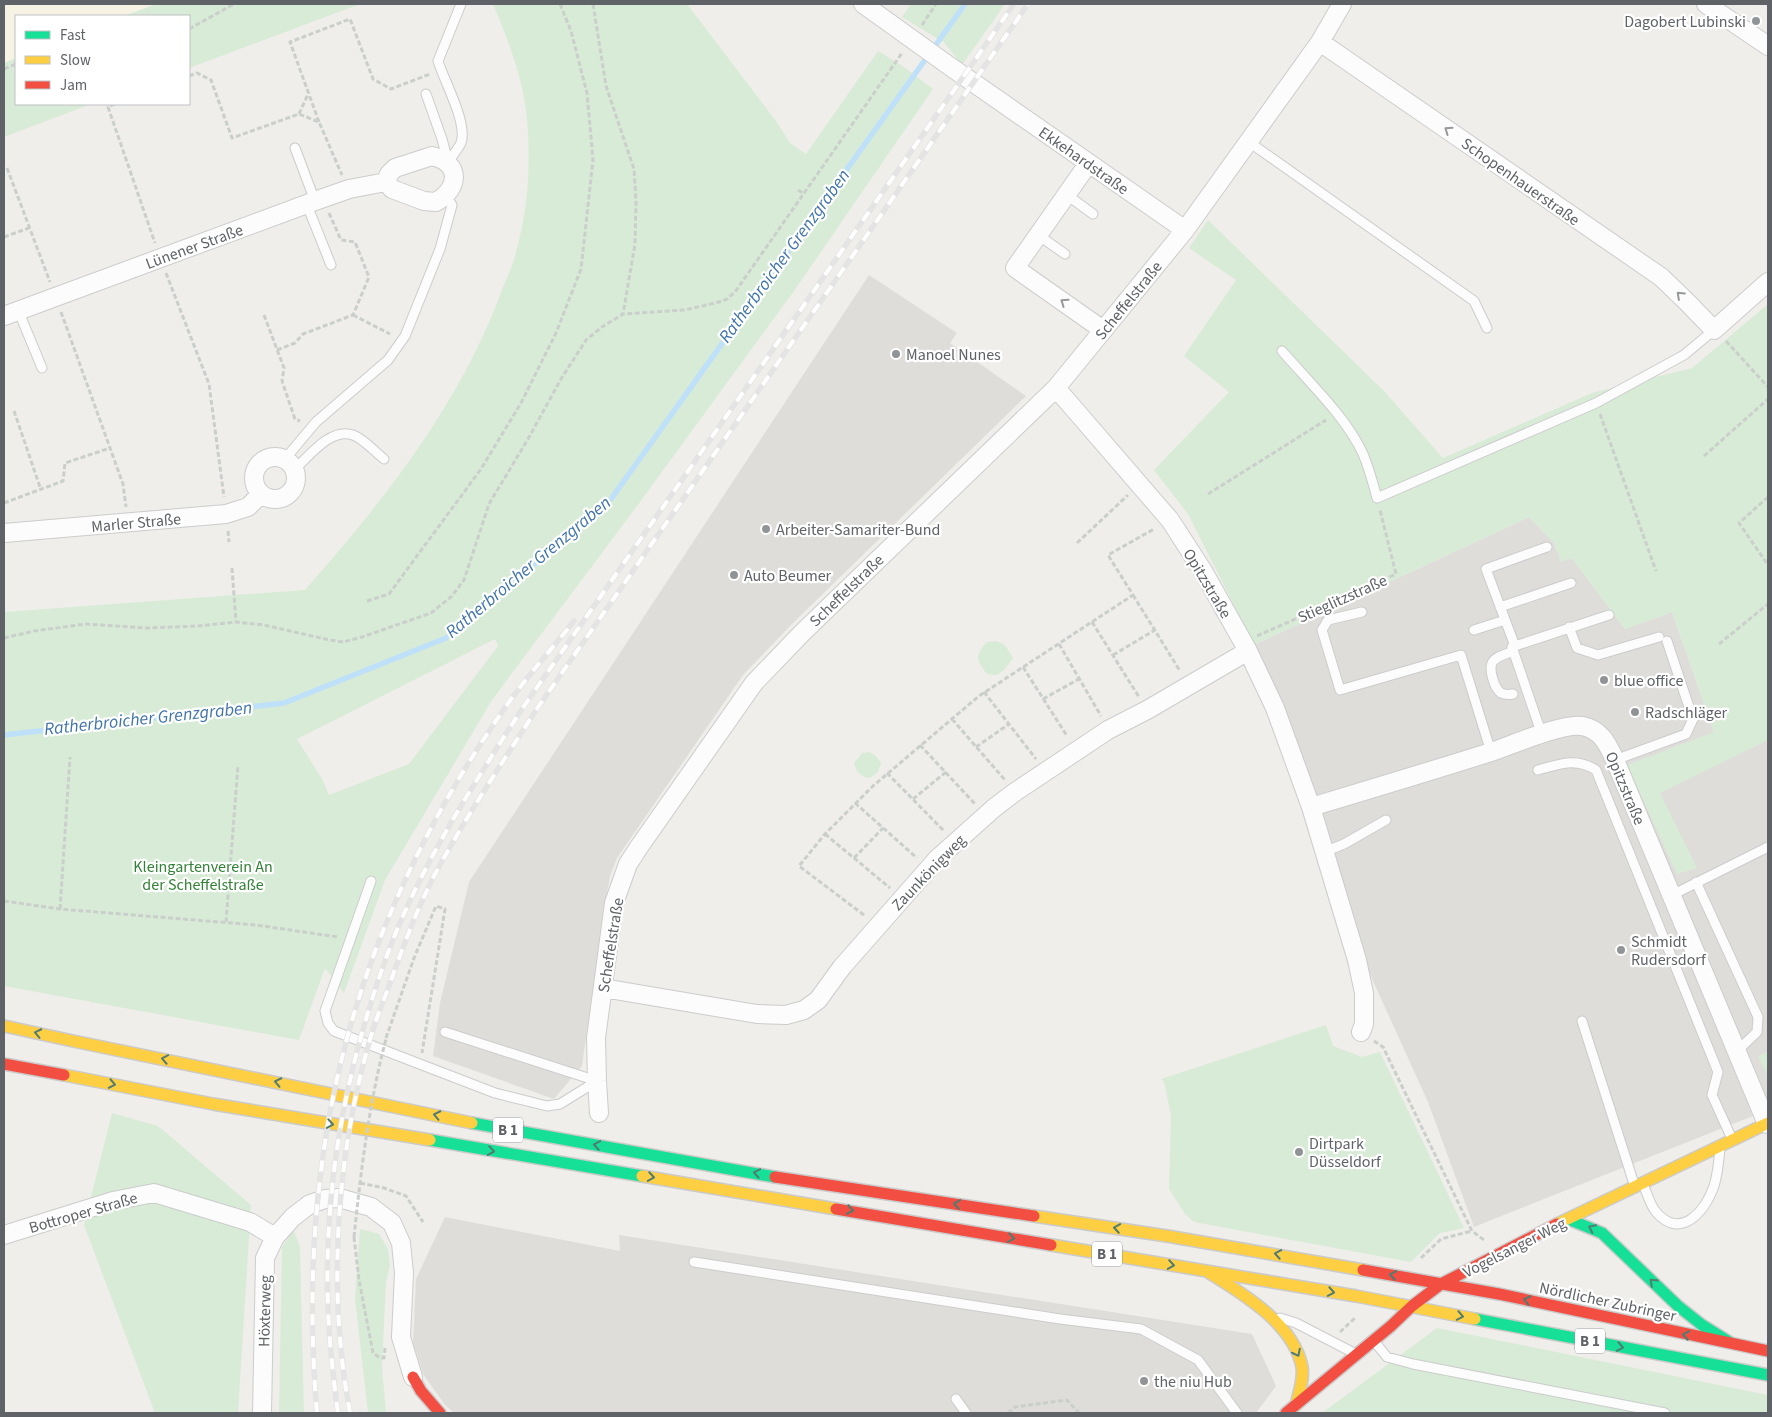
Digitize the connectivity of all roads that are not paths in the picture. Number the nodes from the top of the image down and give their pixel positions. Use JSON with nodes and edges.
{"nodes":[{"id":1,"x":461,"y":4,"type":"edge"},
{"id":2,"x":863,"y":4,"type":"edge"},
{"id":3,"x":1342,"y":4,"type":"edge"},
{"id":4,"x":1706,"y":4,"type":"edge"},
{"id":5,"x":1320,"y":42,"type":"junction"},
{"id":6,"x":1768,"y":46,"type":"edge"},
{"id":7,"x":426,"y":94,"type":"dead end"},
{"id":8,"x":1249,"y":142,"type":"junction"},
{"id":9,"x":295,"y":148,"type":"dead end"},
{"id":10,"x":448,"y":162,"type":"junction"},
{"id":11,"x":1088,"y":164,"type":"junction"},
{"id":12,"x":386,"y":182,"type":"junction"},
{"id":13,"x":1067,"y":195,"type":"junction"},
{"id":14,"x":446,"y":196,"type":"junction"},
{"id":15,"x":315,"y":201,"type":"junction"},
{"id":16,"x":1093,"y":214,"type":"dead end"},
{"id":17,"x":1185,"y":230,"type":"junction"},
{"id":18,"x":1038,"y":235,"type":"junction"},
{"id":19,"x":1065,"y":254,"type":"dead end"},
{"id":20,"x":331,"y":265,"type":"dead end"},
{"id":21,"x":1768,"y":282,"type":"edge"},
{"id":22,"x":11,"y":313,"type":"edge"},
{"id":23,"x":1487,"y":328,"type":"dead end"},
{"id":24,"x":1104,"y":330,"type":"junction"},
{"id":25,"x":1714,"y":330,"type":"junction"},
{"id":26,"x":1282,"y":351,"type":"dead end"},
{"id":27,"x":42,"y":368,"type":"dead end"},
{"id":28,"x":1056,"y":388,"type":"junction"},
{"id":29,"x":384,"y":459,"type":"dead end"},
{"id":30,"x":290,"y":464,"type":"junction"},
{"id":31,"x":261,"y":494,"type":"junction"},
{"id":32,"x":4,"y":533,"type":"edge"},
{"id":33,"x":1548,"y":548,"type":"dead end"},
{"id":34,"x":1571,"y":583,"type":"dead end"},
{"id":35,"x":1500,"y":607,"type":"junction"},
{"id":36,"x":1362,"y":612,"type":"dead end"},
{"id":37,"x":1609,"y":615,"type":"dead end"},
{"id":38,"x":1505,"y":620,"type":"junction"},
{"id":39,"x":1569,"y":627,"type":"junction"},
{"id":40,"x":1474,"y":630,"type":"dead end"},
{"id":41,"x":1245,"y":647,"type":"junction"},
{"id":42,"x":1514,"y":649,"type":"junction"},
{"id":43,"x":1512,"y":694,"type":"dead end"},
{"id":44,"x":1542,"y":735,"type":"junction"},
{"id":45,"x":1491,"y":752,"type":"junction"},
{"id":46,"x":1615,"y":760,"type":"junction"},
{"id":47,"x":1538,"y":770,"type":"dead end"},
{"id":48,"x":1311,"y":807,"type":"junction"},
{"id":49,"x":1386,"y":820,"type":"dead end"},
{"id":50,"x":1768,"y":847,"type":"edge"},
{"id":51,"x":1324,"y":852,"type":"junction"},
{"id":52,"x":371,"y":881,"type":"dead end"},
{"id":53,"x":1696,"y":882,"type":"junction"},
{"id":54,"x":1672,"y":895,"type":"junction"},
{"id":55,"x":603,"y":988,"type":"junction"},
{"id":56,"x":1582,"y":1021,"type":"dead end"},
{"id":57,"x":4,"y":1026,"type":"edge"},
{"id":58,"x":445,"y":1032,"type":"dead end"},
{"id":59,"x":1361,"y":1032,"type":"road end"},
{"id":60,"x":1736,"y":1052,"type":"junction"},
{"id":61,"x":4,"y":1064,"type":"edge"},
{"id":62,"x":597,"y":1081,"type":"junction"},
{"id":63,"x":599,"y":1113,"type":"dead end"},
{"id":64,"x":1768,"y":1124,"type":"edge"},
{"id":65,"x":1733,"y":1141,"type":"junction"},
{"id":66,"x":1720,"y":1147,"type":"junction"},
{"id":67,"x":1639,"y":1185,"type":"junction"},
{"id":68,"x":1616,"y":1196,"type":"junction"},
{"id":69,"x":1609,"y":1212,"type":"dead end"},
{"id":70,"x":1568,"y":1219,"type":"junction"},
{"id":71,"x":1608,"y":1227,"type":"dead end"},
{"id":72,"x":4,"y":1235,"type":"edge"},
{"id":73,"x":275,"y":1237,"type":"junction"},
{"id":74,"x":1613,"y":1243,"type":"junction"},
{"id":75,"x":694,"y":1262,"type":"dead end"},
{"id":76,"x":1205,"y":1270,"type":"junction"},
{"id":77,"x":1441,"y":1284,"type":"junction"},
{"id":78,"x":1412,"y":1306,"type":"junction"},
{"id":79,"x":1268,"y":1314,"type":"junction"},
{"id":80,"x":1374,"y":1341,"type":"junction"},
{"id":81,"x":1732,"y":1344,"type":"junction"},
{"id":82,"x":1768,"y":1351,"type":"edge"},
{"id":83,"x":1357,"y":1355,"type":"junction"},
{"id":84,"x":1768,"y":1375,"type":"edge"},
{"id":85,"x":413,"y":1377,"type":"joint"},
{"id":86,"x":956,"y":1399,"type":"dead end"},
{"id":87,"x":1296,"y":1405,"type":"junction"},
{"id":88,"x":262,"y":1413,"type":"edge"},
{"id":89,"x":440,"y":1413,"type":"edge"},
{"id":90,"x":966,"y":1413,"type":"edge"},
{"id":91,"x":1237,"y":1413,"type":"edge"},
{"id":92,"x":1286,"y":1413,"type":"edge"},
{"id":93,"x":1665,"y":1413,"type":"edge"}],
"edges":[{"from":1,"to":10,"type":"lane"},
{"from":2,"to":11,"type":"street","name":"Ekkehardstraße"},
{"from":3,"to":5,"type":"street","name":"Scheffelstraße"},
{"from":4,"to":6,"type":"street"},
{"from":5,"to":8,"type":"street","name":"Scheffelstraße"},
{"from":25,"to":5,"type":"street","name":"Schopenhauerstraße","one_way":true},
{"from":7,"to":10,"type":"lane"},
{"from":8,"to":17,"type":"street","name":"Scheffelstraße"},
{"from":8,"to":23,"type":"lane"},
{"from":9,"to":15,"type":"lane"},
{"from":10,"to":12,"type":"street"},
{"from":10,"to":14,"type":"street"},
{"from":11,"to":13,"type":"street"},
{"from":11,"to":17,"type":"street","name":"Ekkehardstraße"},
{"from":12,"to":14,"type":"street"},
{"from":12,"to":15,"type":"street","name":"Lünener Straße"},
{"from":13,"to":16,"type":"lane"},
{"from":13,"to":18,"type":"street"},
{"from":14,"to":30,"type":"lane"},
{"from":15,"to":20,"type":"lane"},
{"from":15,"to":22,"type":"street","name":"Lünener Straße"},
{"from":17,"to":24,"type":"street","name":"Scheffelstraße"},
{"from":18,"to":19,"type":"lane"},
{"from":24,"to":18,"type":"street","one_way":true},
{"from":21,"to":25,"type":"street"},
{"from":22,"to":27,"type":"lane"},
{"from":24,"to":28,"type":"street","name":"Scheffelstraße"},
{"from":25,"to":26,"type":"lane"},
{"from":28,"to":41,"type":"street","name":"Opitzstraße"},
{"from":28,"to":55,"type":"street","name":"Scheffelstraße"},
{"from":29,"to":30,"type":"lane"},
{"from":30,"to":31,"type":"street"},
{"from":30,"to":31,"type":"street"},
{"from":31,"to":32,"type":"street","name":"Marler Straße"},
{"from":33,"to":35,"type":"lane"},
{"from":34,"to":35,"type":"lane"},
{"from":35,"to":38,"type":"lane"},
{"from":36,"to":45,"type":"lane"},
{"from":37,"to":39,"type":"lane"},
{"from":38,"to":40,"type":"lane"},
{"from":38,"to":42,"type":"lane"},
{"from":39,"to":42,"type":"lane"},
{"from":39,"to":46,"type":"lane"},
{"from":41,"to":48,"type":"street","name":"Opitzstraße"},
{"from":41,"to":55,"type":"street","name":"Zaunkönigweg"},
{"from":42,"to":43,"type":"lane"},
{"from":42,"to":44,"type":"lane"},
{"from":44,"to":45,"type":"street","name":"Opitzstraße"},
{"from":44,"to":46,"type":"street","name":"Opitzstraße"},
{"from":45,"to":48,"type":"street","name":"Opitzstraße"},
{"from":46,"to":54,"type":"street","name":"Opitzstraße"},
{"from":47,"to":65,"type":"lane"},
{"from":48,"to":51,"type":"street","name":"Opitzstraße"},
{"from":49,"to":51,"type":"lane"},
{"from":50,"to":53,"type":"lane"},
{"from":51,"to":59,"type":"street","name":"Opitzstraße"},
{"from":52,"to":62,"type":"lane"},
{"from":53,"to":54,"type":"lane"},
{"from":53,"to":60,"type":"lane"},
{"from":54,"to":60,"type":"street","name":"Opitzstraße"},
{"from":55,"to":62,"type":"street","name":"Scheffelstraße"},
{"from":56,"to":67,"type":"lane"},
{"from":77,"to":57,"type":"main road","number":"B 1","one_way":true},
{"from":58,"to":62,"type":"lane"},
{"from":60,"to":64,"type":"street","name":"Opitzstraße"},
{"from":61,"to":76,"type":"main road","number":"B 1","one_way":true},
{"from":62,"to":63,"type":"street","name":"Scheffelstraße"},
{"from":64,"to":65,"type":"main road","name":"Vogelsanger Weg"},
{"from":65,"to":66,"type":"main road","name":"Vogelsanger Weg"},
{"from":66,"to":67,"type":"main road","name":"Vogelsanger Weg"},
{"from":66,"to":67,"type":"lane"},
{"from":67,"to":68,"type":"main road","name":"Vogelsanger Weg"},
{"from":68,"to":69,"type":"main road"},
{"from":68,"to":70,"type":"main road","name":"Vogelsanger Weg"},
{"from":74,"to":70,"type":"main road","one_way":true},
{"from":70,"to":77,"type":"main road","name":"Vogelsanger Weg"},
{"from":71,"to":74,"type":"main road"},
{"from":72,"to":73,"type":"street","name":"Bottroper Straße"},
{"from":73,"to":85,"type":"street","name":"Höxterweg"},
{"from":73,"to":88,"type":"street","name":"Höxterweg"},
{"from":81,"to":74,"type":"main road","one_way":true},
{"from":75,"to":91,"type":"lane"},
{"from":76,"to":78,"type":"main road","number":"B 1","one_way":true},
{"from":76,"to":79,"type":"main road"},
{"from":77,"to":78,"type":"main road","name":"Vogelsanger Weg"},
{"from":81,"to":77,"type":"main road","name":"Nördlicher Zubringer","number":"B 1","one_way":true},
{"from":78,"to":80,"type":"main road","name":"Vogelsanger Weg"},
{"from":78,"to":84,"type":"main road","number":"B 1","one_way":true},
{"from":79,"to":83,"type":"lane"},
{"from":79,"to":87,"type":"main road","one_way":true},
{"from":80,"to":83,"type":"main road","name":"Vogelsanger Weg"},
{"from":80,"to":93,"type":"lane"},
{"from":81,"to":82,"type":"main road","name":"Nördlicher Zubringer","number":"B 1"},
{"from":83,"to":87,"type":"main road","name":"Vogelsanger Weg"},
{"from":85,"to":89,"type":"main road"},
{"from":86,"to":90,"type":"lane"},
{"from":87,"to":92,"type":"main road","name":"Vogelsanger Weg"}]}
